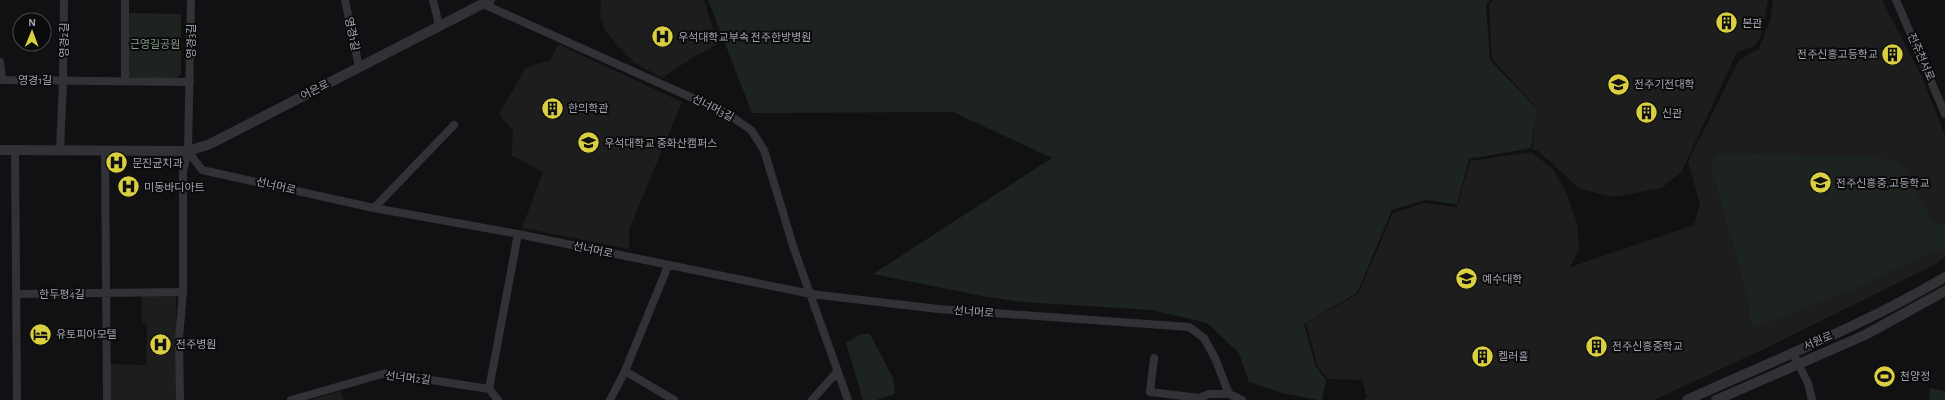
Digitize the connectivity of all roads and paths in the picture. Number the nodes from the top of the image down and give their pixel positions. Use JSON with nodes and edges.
{"nodes":[{"id":1,"x":64,"y":0,"type":"edge"},
{"id":2,"x":124,"y":0,"type":"edge"},
{"id":3,"x":191,"y":0,"type":"edge"},
{"id":4,"x":345,"y":0,"type":"edge"},
{"id":5,"x":433,"y":0,"type":"edge"},
{"id":6,"x":1896,"y":0,"type":"edge"},
{"id":7,"x":487,"y":2,"type":"edge"},
{"id":8,"x":440,"y":25,"type":"junction"},
{"id":9,"x":0,"y":62,"type":"edge"},
{"id":10,"x":359,"y":67,"type":"junction"},
{"id":11,"x":63,"y":80,"type":"junction"},
{"id":12,"x":125,"y":81,"type":"junction"},
{"id":13,"x":190,"y":82,"type":"junction"},
{"id":14,"x":1945,"y":114,"type":"edge"},
{"id":15,"x":454,"y":125,"type":"dead end"},
{"id":16,"x":0,"y":150,"type":"edge"},
{"id":17,"x":15,"y":150,"type":"junction"},
{"id":18,"x":60,"y":150,"type":"junction"},
{"id":19,"x":105,"y":150,"type":"junction"},
{"id":20,"x":188,"y":151,"type":"junction"},
{"id":21,"x":374,"y":208,"type":"junction"},
{"id":22,"x":518,"y":234,"type":"junction"},
{"id":23,"x":668,"y":266,"type":"junction"},
{"id":24,"x":1945,"y":277,"type":"edge"},
{"id":25,"x":1945,"y":290,"type":"edge"},
{"id":26,"x":183,"y":292,"type":"junction"},
{"id":27,"x":107,"y":293,"type":"junction"},
{"id":28,"x":16,"y":294,"type":"junction"},
{"id":29,"x":811,"y":294,"type":"junction"},
{"id":30,"x":1792,"y":352,"type":"junction"},
{"id":31,"x":1154,"y":358,"type":"dead end"},
{"id":32,"x":1798,"y":363,"type":"junction"},
{"id":33,"x":625,"y":371,"type":"junction"},
{"id":34,"x":838,"y":371,"type":"junction"},
{"id":35,"x":490,"y":389,"type":"junction"},
{"id":36,"x":1229,"y":394,"type":"junction"},
{"id":37,"x":1197,"y":399,"type":"edge"},
{"id":38,"x":17,"y":400,"type":"edge"},
{"id":39,"x":107,"y":400,"type":"edge"},
{"id":40,"x":180,"y":400,"type":"edge"},
{"id":41,"x":291,"y":400,"type":"edge"},
{"id":42,"x":498,"y":400,"type":"edge"},
{"id":43,"x":610,"y":400,"type":"edge"},
{"id":44,"x":674,"y":400,"type":"edge"},
{"id":45,"x":812,"y":400,"type":"edge"},
{"id":46,"x":848,"y":400,"type":"edge"},
{"id":47,"x":1242,"y":400,"type":"edge"},
{"id":48,"x":1688,"y":400,"type":"edge"},
{"id":49,"x":1716,"y":400,"type":"edge"},
{"id":50,"x":1812,"y":400,"type":"edge"}],
"edges":[{"from":1,"to":11,"type":"street","name":"영경2길"},
{"from":2,"to":12,"type":"street"},
{"from":3,"to":13,"type":"street","name":"영경3길"},
{"from":4,"to":10,"type":"street","name":"영경1길"},
{"from":5,"to":8,"type":"street"},
{"from":6,"to":14,"type":"street","name":"전주천서로"},
{"from":7,"to":8,"type":"street","name":"어은로"},
{"from":7,"to":29,"type":"street","name":"선너머3길"},
{"from":8,"to":10,"type":"street","name":"어은로"},
{"from":9,"to":11,"type":"street","name":"영경1길"},
{"from":10,"to":20,"type":"street","name":"어은로"},
{"from":11,"to":12,"type":"street"},
{"from":11,"to":18,"type":"street","name":"영경2길"},
{"from":12,"to":13,"type":"street"},
{"from":13,"to":20,"type":"street","name":"영경3길"},
{"from":15,"to":21,"type":"street"},
{"from":16,"to":17,"type":"street","name":"어은로"},
{"from":17,"to":18,"type":"street","name":"어은로"},
{"from":17,"to":28,"type":"street"},
{"from":18,"to":19,"type":"street","name":"어은로"},
{"from":19,"to":20,"type":"street","name":"어은로"},
{"from":19,"to":27,"type":"street"},
{"from":20,"to":21,"type":"street","name":"선너머로"},
{"from":20,"to":26,"type":"street"},
{"from":21,"to":22,"type":"street","name":"선너머로"},
{"from":22,"to":23,"type":"street","name":"선너머로"},
{"from":22,"to":35,"type":"street"},
{"from":23,"to":29,"type":"street","name":"선너머로"},
{"from":23,"to":33,"type":"street"},
{"from":24,"to":30,"type":"street","name":"서원로"},
{"from":25,"to":32,"type":"street","name":"서원로"},
{"from":26,"to":27,"type":"street","name":"한두평4길"},
{"from":26,"to":40,"type":"street"},
{"from":27,"to":28,"type":"street","name":"한두평4길"},
{"from":27,"to":39,"type":"street"},
{"from":28,"to":38,"type":"street"},
{"from":29,"to":34,"type":"street","name":"선너머3길"},
{"from":29,"to":36,"type":"street","name":"선너머로"},
{"from":30,"to":32,"type":"street"},
{"from":30,"to":48,"type":"street","name":"서원로"},
{"from":31,"to":37,"type":"street"},
{"from":32,"to":49,"type":"street","name":"서원로"},
{"from":32,"to":50,"type":"street"},
{"from":33,"to":43,"type":"street"},
{"from":33,"to":44,"type":"street"},
{"from":34,"to":45,"type":"street"},
{"from":34,"to":46,"type":"street","name":"선너머3길"},
{"from":35,"to":41,"type":"street","name":"선너머2길"},
{"from":35,"to":42,"type":"street"},
{"from":36,"to":37,"type":"street"},
{"from":36,"to":47,"type":"street"}]}
